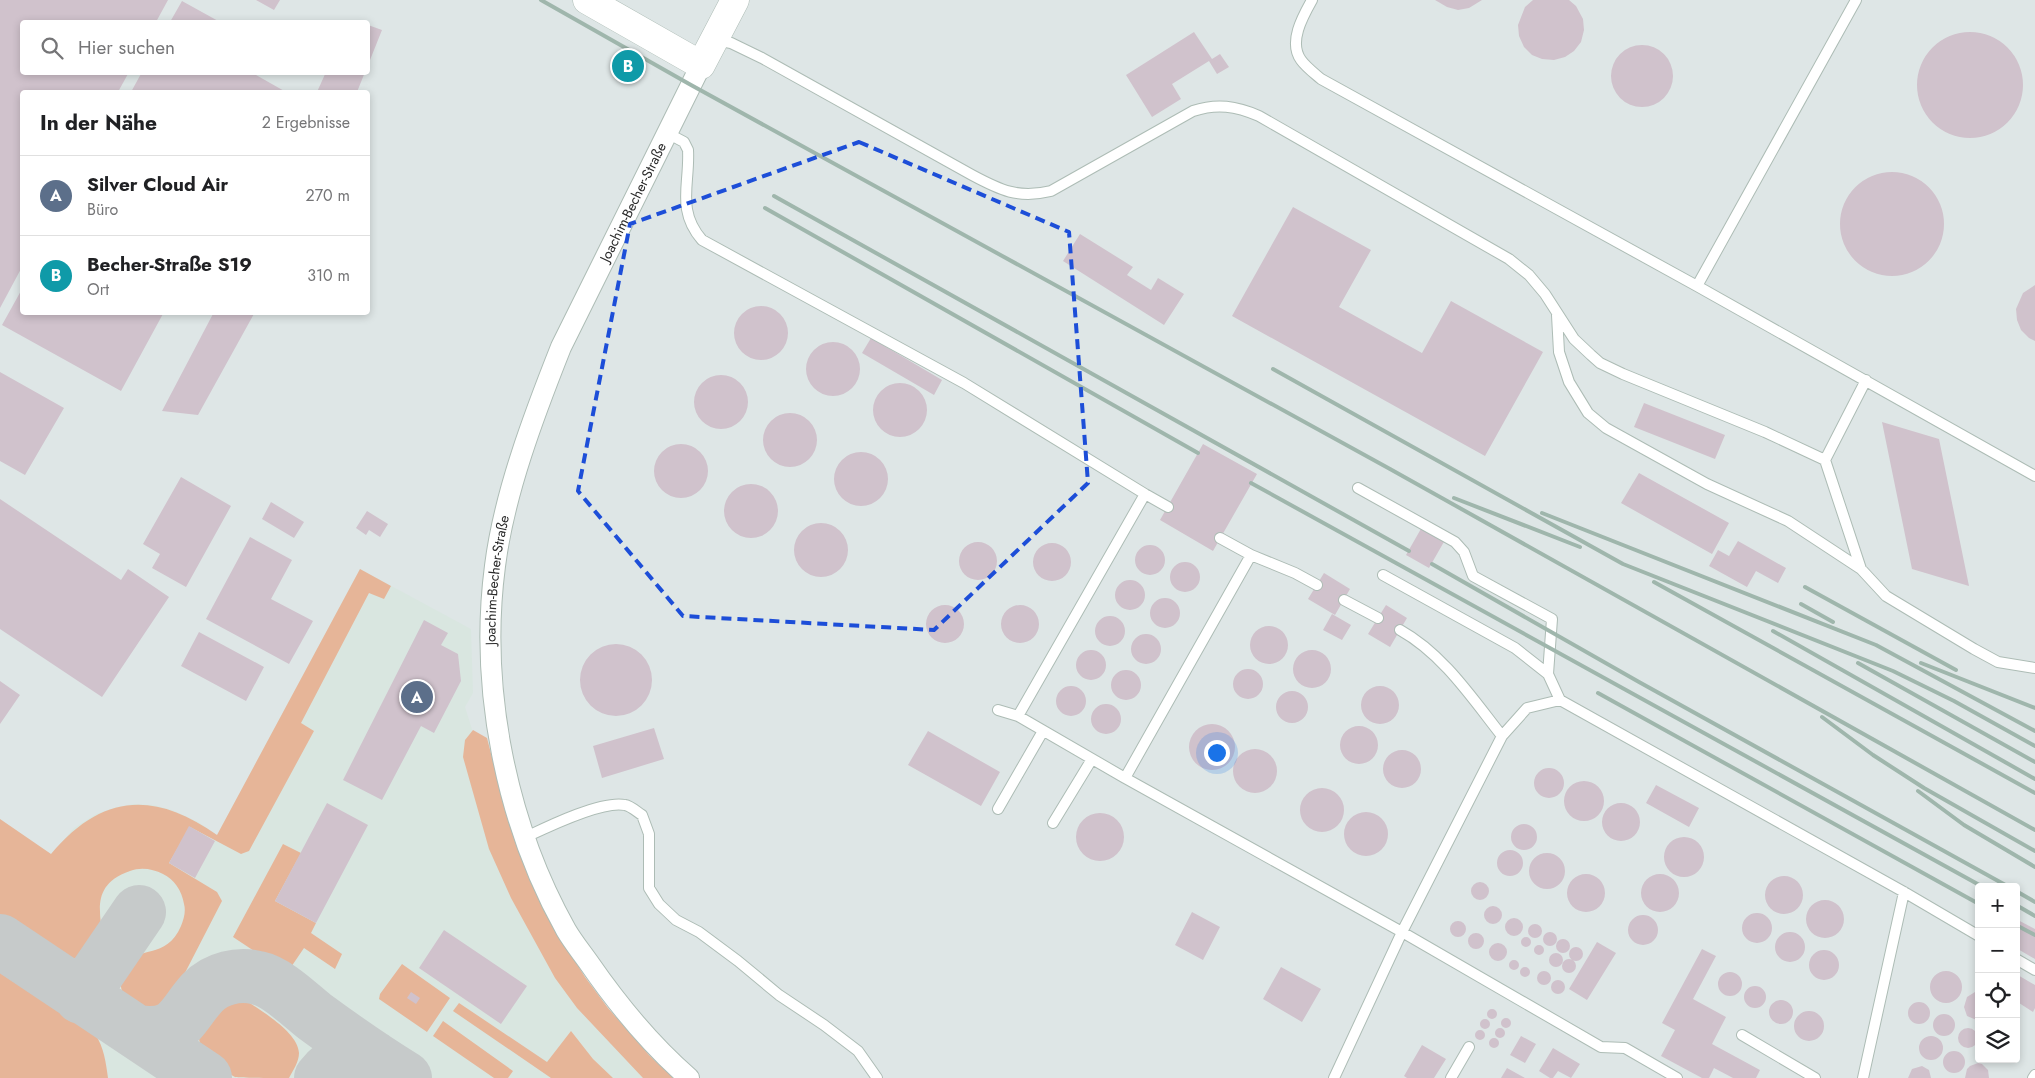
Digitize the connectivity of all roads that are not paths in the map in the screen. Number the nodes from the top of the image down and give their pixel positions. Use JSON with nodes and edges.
{"nodes":[{"id":1,"x":587,"y":0,"type":"edge"},
{"id":2,"x":735,"y":0,"type":"edge"},
{"id":3,"x":1312,"y":0,"type":"edge"},
{"id":4,"x":1856,"y":0,"type":"edge"},
{"id":5,"x":715,"y":40,"type":"junction"},
{"id":6,"x":701,"y":65,"type":"junction"},
{"id":7,"x":667,"y":134,"type":"junction"},
{"id":8,"x":1697,"y":286,"type":"junction"},
{"id":9,"x":1557,"y":314,"type":"junction"},
{"id":10,"x":1866,"y":380,"type":"junction"},
{"id":11,"x":1825,"y":460,"type":"junction"},
{"id":12,"x":2035,"y":476,"type":"edge"},
{"id":13,"x":1358,"y":488,"type":"dead end"},
{"id":14,"x":1145,"y":494,"type":"junction"},
{"id":15,"x":1168,"y":507,"type":"dead end"},
{"id":16,"x":1220,"y":538,"type":"dead end"},
{"id":17,"x":1251,"y":555,"type":"junction"},
{"id":18,"x":1861,"y":568,"type":"junction"},
{"id":19,"x":1383,"y":575,"type":"dead end"},
{"id":20,"x":1317,"y":585,"type":"dead end"},
{"id":21,"x":1344,"y":600,"type":"dead end"},
{"id":22,"x":1378,"y":618,"type":"dead end"},
{"id":23,"x":1400,"y":630,"type":"dead end"},
{"id":24,"x":2035,"y":668,"type":"edge"},
{"id":25,"x":1548,"y":674,"type":"junction"},
{"id":26,"x":1560,"y":700,"type":"junction"},
{"id":27,"x":998,"y":710,"type":"dead end"},
{"id":28,"x":1018,"y":716,"type":"junction"},
{"id":29,"x":1043,"y":731,"type":"junction"},
{"id":30,"x":1502,"y":736,"type":"junction"},
{"id":31,"x":1092,"y":759,"type":"junction"},
{"id":32,"x":1125,"y":778,"type":"junction"},
{"id":33,"x":998,"y":809,"type":"dead end"},
{"id":34,"x":1053,"y":823,"type":"dead end"},
{"id":35,"x":526,"y":837,"type":"junction"},
{"id":36,"x":1904,"y":892,"type":"junction"},
{"id":37,"x":1402,"y":932,"type":"junction"},
{"id":38,"x":1975,"y":934,"type":"edge"},
{"id":39,"x":2020,"y":961,"type":"edge"},
{"id":40,"x":2035,"y":970,"type":"edge"},
{"id":41,"x":1742,"y":1035,"type":"dead end"},
{"id":42,"x":1469,"y":1048,"type":"dead end"},
{"id":43,"x":689,"y":1078,"type":"edge"},
{"id":44,"x":877,"y":1078,"type":"edge"},
{"id":45,"x":1334,"y":1078,"type":"edge"},
{"id":46,"x":1451,"y":1078,"type":"edge"},
{"id":47,"x":1677,"y":1078,"type":"edge"},
{"id":48,"x":1815,"y":1078,"type":"edge"},
{"id":49,"x":1862,"y":1078,"type":"edge"}],
"edges":[{"from":1,"to":6,"type":"street"},
{"from":2,"to":5,"type":"street"},
{"from":3,"to":8,"type":"lane"},
{"from":4,"to":8,"type":"lane"},
{"from":5,"to":6,"type":"street"},
{"from":5,"to":9,"type":"lane"},
{"from":6,"to":7,"type":"street","name":"Joachim-Becher-Straße"},
{"from":7,"to":14,"type":"lane"},
{"from":7,"to":35,"type":"street","name":"Joachim-Becher-Straße"},
{"from":8,"to":10,"type":"lane"},
{"from":9,"to":11,"type":"lane"},
{"from":9,"to":18,"type":"lane"},
{"from":10,"to":11,"type":"lane"},
{"from":10,"to":12,"type":"lane"},
{"from":11,"to":18,"type":"lane"},
{"from":13,"to":25,"type":"lane"},
{"from":14,"to":15,"type":"lane"},
{"from":14,"to":28,"type":"lane"},
{"from":16,"to":17,"type":"lane"},
{"from":17,"to":20,"type":"lane"},
{"from":17,"to":32,"type":"lane"},
{"from":18,"to":24,"type":"lane"},
{"from":19,"to":25,"type":"lane"},
{"from":21,"to":22,"type":"lane"},
{"from":23,"to":30,"type":"lane"},
{"from":25,"to":26,"type":"lane"},
{"from":26,"to":30,"type":"lane"},
{"from":26,"to":36,"type":"lane"},
{"from":27,"to":28,"type":"lane"},
{"from":28,"to":29,"type":"lane"},
{"from":29,"to":31,"type":"lane"},
{"from":29,"to":33,"type":"lane"},
{"from":30,"to":37,"type":"lane"},
{"from":31,"to":32,"type":"lane"},
{"from":31,"to":34,"type":"lane"},
{"from":32,"to":37,"type":"lane"},
{"from":35,"to":43,"type":"street","name":"Joachim-Becher-Straße"},
{"from":35,"to":44,"type":"lane"},
{"from":36,"to":38,"type":"lane"},
{"from":36,"to":49,"type":"lane"},
{"from":37,"to":45,"type":"lane"},
{"from":37,"to":47,"type":"lane"},
{"from":39,"to":40,"type":"lane"},
{"from":41,"to":48,"type":"lane"},
{"from":42,"to":46,"type":"lane"}]}
